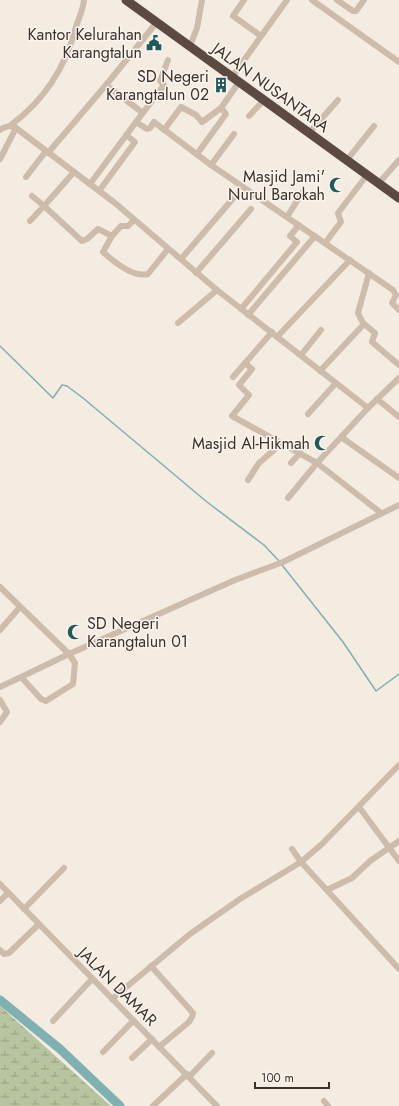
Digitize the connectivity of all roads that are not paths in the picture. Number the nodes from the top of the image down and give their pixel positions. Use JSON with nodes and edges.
{"nodes":[{"id":1,"x":84,"y":0,"type":"edge"},
{"id":2,"x":126,"y":0,"type":"edge"},
{"id":3,"x":202,"y":0,"type":"edge"},
{"id":4,"x":244,"y":0,"type":"edge"},
{"id":5,"x":287,"y":0,"type":"edge"},
{"id":6,"x":313,"y":0,"type":"edge"},
{"id":7,"x":337,"y":0,"type":"edge"},
{"id":8,"x":364,"y":0,"type":"edge"},
{"id":9,"x":157,"y":22,"type":"junction"},
{"id":10,"x":261,"y":36,"type":"junction"},
{"id":11,"x":190,"y":46,"type":"junction"},
{"id":12,"x":168,"y":60,"type":"dead end"},
{"id":13,"x":399,"y":62,"type":"edge"},
{"id":14,"x":236,"y":80,"type":"junction"},
{"id":15,"x":106,"y":85,"type":"junction"},
{"id":16,"x":264,"y":100,"type":"junction"},
{"id":17,"x":338,"y":100,"type":"dead end"},
{"id":18,"x":221,"y":108,"type":"junction"},
{"id":19,"x":143,"y":113,"type":"junction"},
{"id":20,"x":249,"y":116,"type":"dead end"},
{"id":21,"x":136,"y":122,"type":"junction"},
{"id":22,"x":374,"y":126,"type":"dead end"},
{"id":23,"x":13,"y":127,"type":"junction"},
{"id":24,"x":0,"y":130,"type":"edge"},
{"id":25,"x":164,"y":130,"type":"junction"},
{"id":26,"x":309,"y":133,"type":"junction"},
{"id":27,"x":126,"y":134,"type":"junction"},
{"id":28,"x":234,"y":134,"type":"dead end"},
{"id":29,"x":47,"y":152,"type":"junction"},
{"id":30,"x":196,"y":154,"type":"junction"},
{"id":31,"x":0,"y":159,"type":"edge"},
{"id":32,"x":347,"y":160,"type":"junction"},
{"id":33,"x":399,"y":160,"type":"edge"},
{"id":34,"x":211,"y":165,"type":"junction"},
{"id":35,"x":74,"y":172,"type":"junction"},
{"id":36,"x":368,"y":175,"type":"junction"},
{"id":37,"x":26,"y":177,"type":"dead end"},
{"id":38,"x":90,"y":184,"type":"junction"},
{"id":39,"x":378,"y":184,"type":"junction"},
{"id":40,"x":98,"y":191,"type":"junction"},
{"id":41,"x":302,"y":193,"type":"dead end"},
{"id":42,"x":236,"y":195,"type":"dead end"},
{"id":43,"x":32,"y":196,"type":"dead end"},
{"id":44,"x":399,"y":198,"type":"edge"},
{"id":45,"x":44,"y":206,"type":"junction"},
{"id":46,"x":252,"y":209,"type":"dead end"},
{"id":47,"x":287,"y":217,"type":"junction"},
{"id":48,"x":134,"y":220,"type":"junction"},
{"id":49,"x":30,"y":221,"type":"dead end"},
{"id":50,"x":299,"y":225,"type":"junction"},
{"id":51,"x":112,"y":236,"type":"junction"},
{"id":52,"x":314,"y":236,"type":"junction"},
{"id":53,"x":325,"y":243,"type":"junction"},
{"id":54,"x":168,"y":249,"type":"junction"},
{"id":55,"x":181,"y":259,"type":"junction"},
{"id":56,"x":350,"y":260,"type":"junction"},
{"id":57,"x":196,"y":273,"type":"junction"},
{"id":58,"x":369,"y":273,"type":"junction"},
{"id":59,"x":217,"y":290,"type":"junction"},
{"id":60,"x":241,"y":309,"type":"junction"},
{"id":61,"x":399,"y":310,"type":"edge"},
{"id":62,"x":248,"y":315,"type":"junction"},
{"id":63,"x":178,"y":323,"type":"dead end"},
{"id":64,"x":364,"y":324,"type":"junction"},
{"id":65,"x":321,"y":330,"type":"dead end"},
{"id":66,"x":272,"y":332,"type":"junction"},
{"id":67,"x":277,"y":337,"type":"junction"},
{"id":68,"x":301,"y":355,"type":"junction"},
{"id":69,"x":245,"y":363,"type":"junction"},
{"id":70,"x":399,"y":365,"type":"edge"},
{"id":71,"x":320,"y":371,"type":"junction"},
{"id":72,"x":233,"y":377,"type":"dead end"},
{"id":73,"x":399,"y":378,"type":"edge"},
{"id":74,"x":336,"y":383,"type":"junction"},
{"id":75,"x":376,"y":400,"type":"junction"},
{"id":76,"x":368,"y":408,"type":"junction"},
{"id":77,"x":308,"y":414,"type":"dead end"},
{"id":78,"x":399,"y":417,"type":"edge"},
{"id":79,"x":341,"y":437,"type":"junction"},
{"id":80,"x":282,"y":443,"type":"junction"},
{"id":81,"x":300,"y":453,"type":"junction"},
{"id":82,"x":291,"y":463,"type":"dead end"},
{"id":83,"x":317,"y":463,"type":"junction"},
{"id":84,"x":399,"y":478,"type":"edge"},
{"id":85,"x":248,"y":480,"type":"dead end"},
{"id":86,"x":288,"y":498,"type":"dead end"},
{"id":87,"x":399,"y":505,"type":"edge"},
{"id":88,"x":381,"y":513,"type":"junction"},
{"id":89,"x":0,"y":587,"type":"edge"},
{"id":90,"x":20,"y":607,"type":"junction"},
{"id":91,"x":0,"y":630,"type":"edge"},
{"id":92,"x":70,"y":654,"type":"junction"},
{"id":93,"x":22,"y":678,"type":"junction"},
{"id":94,"x":0,"y":687,"type":"edge"},
{"id":95,"x":0,"y":700,"type":"edge"},
{"id":96,"x":0,"y":722,"type":"edge"},
{"id":97,"x":399,"y":765,"type":"edge"},
{"id":98,"x":359,"y":807,"type":"junction"},
{"id":99,"x":399,"y":841,"type":"edge"},
{"id":100,"x":388,"y":848,"type":"junction"},
{"id":101,"x":292,"y":849,"type":"dead end"},
{"id":102,"x":399,"y":861,"type":"edge"},
{"id":103,"x":301,"y":862,"type":"junction"},
{"id":104,"x":64,"y":868,"type":"dead end"},
{"id":105,"x":0,"y":884,"type":"edge"},
{"id":106,"x":328,"y":890,"type":"junction"},
{"id":107,"x":8,"y":893,"type":"junction"},
{"id":108,"x":0,"y":901,"type":"edge"},
{"id":109,"x":24,"y":909,"type":"junction"},
{"id":110,"x":39,"y":924,"type":"junction"},
{"id":111,"x":0,"y":950,"type":"edge"},
{"id":112,"x":151,"y":966,"type":"junction"},
{"id":113,"x":399,"y":969,"type":"edge"},
{"id":114,"x":92,"y":979,"type":"junction"},
{"id":115,"x":112,"y":999,"type":"junction"},
{"id":116,"x":133,"y":1020,"type":"junction"},
{"id":117,"x":53,"y":1022,"type":"dead end"},
{"id":118,"x":152,"y":1039,"type":"junction"},
{"id":119,"x":159,"y":1046,"type":"junction"},
{"id":120,"x":103,"y":1052,"type":"dead end"},
{"id":121,"x":212,"y":1053,"type":"dead end"},
{"id":122,"x":132,"y":1058,"type":"dead end"},
{"id":123,"x":188,"y":1076,"type":"junction"},
{"id":124,"x":153,"y":1106,"type":"edge"},
{"id":125,"x":217,"y":1106,"type":"edge"}],
"edges":[{"from":1,"to":23,"type":"street"},
{"from":2,"to":9,"type":"highway","name":"JALAN NUSANTARA"},
{"from":3,"to":11,"type":"street"},
{"from":4,"to":10,"type":"street"},
{"from":5,"to":10,"type":"street"},
{"from":6,"to":13,"type":"street"},
{"from":7,"to":8,"type":"street"},
{"from":9,"to":11,"type":"highway","name":"JALAN NUSANTARA"},
{"from":9,"to":15,"type":"street"},
{"from":10,"to":14,"type":"street"},
{"from":11,"to":14,"type":"highway","name":"JALAN NUSANTARA"},
{"from":12,"to":19,"type":"street"},
{"from":14,"to":16,"type":"highway","name":"JALAN NUSANTARA"},
{"from":14,"to":18,"type":"street"},
{"from":15,"to":19,"type":"street"},
{"from":15,"to":29,"type":"street"},
{"from":16,"to":20,"type":"street"},
{"from":16,"to":26,"type":"highway","name":"JALAN NUSANTARA"},
{"from":17,"to":26,"type":"street"},
{"from":18,"to":25,"type":"street"},
{"from":18,"to":30,"type":"street"},
{"from":19,"to":21,"type":"street"},
{"from":21,"to":25,"type":"street"},
{"from":21,"to":27,"type":"street"},
{"from":22,"to":32,"type":"street"},
{"from":23,"to":24,"type":"street"},
{"from":23,"to":29,"type":"street"},
{"from":23,"to":31,"type":"street"},
{"from":25,"to":30,"type":"street"},
{"from":26,"to":32,"type":"highway","name":"JALAN NUSANTARA"},
{"from":27,"to":38,"type":"street"},
{"from":27,"to":40,"type":"street"},
{"from":28,"to":34,"type":"street"},
{"from":29,"to":35,"type":"street"},
{"from":29,"to":37,"type":"street"},
{"from":30,"to":34,"type":"street"},
{"from":32,"to":36,"type":"highway","name":"JALAN NUSANTARA"},
{"from":33,"to":39,"type":"street"},
{"from":34,"to":47,"type":"street"},
{"from":35,"to":38,"type":"street"},
{"from":35,"to":45,"type":"street"},
{"from":36,"to":39,"type":"highway","name":"JALAN NUSANTARA"},
{"from":36,"to":53,"type":"street"},
{"from":38,"to":40,"type":"street"},
{"from":39,"to":44,"type":"highway","name":"JALAN NUSANTARA"},
{"from":40,"to":48,"type":"street"},
{"from":41,"to":47,"type":"street"},
{"from":42,"to":55,"type":"street"},
{"from":43,"to":45,"type":"street"},
{"from":45,"to":49,"type":"street"},
{"from":45,"to":51,"type":"street"},
{"from":46,"to":57,"type":"street"},
{"from":47,"to":50,"type":"street"},
{"from":48,"to":51,"type":"street"},
{"from":48,"to":54,"type":"street"},
{"from":50,"to":52,"type":"street"},
{"from":50,"to":60,"type":"street"},
{"from":51,"to":54,"type":"street"},
{"from":52,"to":53,"type":"street"},
{"from":52,"to":62,"type":"street"},
{"from":53,"to":56,"type":"street"},
{"from":54,"to":55,"type":"street"},
{"from":55,"to":57,"type":"street"},
{"from":56,"to":58,"type":"street"},
{"from":56,"to":67,"type":"street"},
{"from":57,"to":59,"type":"street"},
{"from":58,"to":61,"type":"street"},
{"from":58,"to":64,"type":"street"},
{"from":59,"to":60,"type":"street"},
{"from":59,"to":63,"type":"street"},
{"from":60,"to":62,"type":"street"},
{"from":62,"to":66,"type":"street"},
{"from":64,"to":70,"type":"street"},
{"from":64,"to":71,"type":"street"},
{"from":65,"to":68,"type":"street"},
{"from":66,"to":67,"type":"street"},
{"from":66,"to":69,"type":"street"},
{"from":67,"to":68,"type":"street"},
{"from":68,"to":71,"type":"street"},
{"from":69,"to":72,"type":"street"},
{"from":69,"to":80,"type":"street"},
{"from":71,"to":74,"type":"street"},
{"from":73,"to":75,"type":"street"},
{"from":74,"to":76,"type":"street"},
{"from":74,"to":77,"type":"street"},
{"from":75,"to":76,"type":"street"},
{"from":75,"to":78,"type":"street"},
{"from":76,"to":79,"type":"street"},
{"from":79,"to":83,"type":"street"},
{"from":79,"to":84,"type":"street"},
{"from":80,"to":81,"type":"street"},
{"from":80,"to":85,"type":"street"},
{"from":81,"to":82,"type":"street"},
{"from":81,"to":83,"type":"street"},
{"from":83,"to":86,"type":"street"},
{"from":83,"to":88,"type":"street"},
{"from":87,"to":88,"type":"street"},
{"from":88,"to":92,"type":"street"},
{"from":89,"to":90,"type":"street"},
{"from":90,"to":91,"type":"street"},
{"from":90,"to":92,"type":"street"},
{"from":92,"to":93,"type":"street"},
{"from":92,"to":93,"type":"street"},
{"from":93,"to":94,"type":"street"},
{"from":95,"to":96,"type":"street"},
{"from":97,"to":98,"type":"street"},
{"from":98,"to":100,"type":"street"},
{"from":98,"to":103,"type":"street"},
{"from":99,"to":100,"type":"street"},
{"from":100,"to":102,"type":"street"},
{"from":100,"to":106,"type":"street"},
{"from":101,"to":103,"type":"street"},
{"from":103,"to":106,"type":"street"},
{"from":103,"to":112,"type":"street"},
{"from":104,"to":109,"type":"street"},
{"from":105,"to":107,"type":"street","name":"JALAN DAMAR"},
{"from":106,"to":113,"type":"street"},
{"from":107,"to":108,"type":"street"},
{"from":107,"to":109,"type":"street","name":"JALAN DAMAR"},
{"from":109,"to":110,"type":"street","name":"JALAN DAMAR"},
{"from":110,"to":111,"type":"street"},
{"from":110,"to":114,"type":"street","name":"JALAN DAMAR"},
{"from":112,"to":115,"type":"street"},
{"from":112,"to":119,"type":"street"},
{"from":114,"to":115,"type":"street","name":"JALAN DAMAR"},
{"from":114,"to":117,"type":"street"},
{"from":115,"to":116,"type":"street","name":"JALAN DAMAR"},
{"from":116,"to":118,"type":"street","name":"JALAN DAMAR"},
{"from":116,"to":120,"type":"street"},
{"from":118,"to":119,"type":"street","name":"JALAN DAMAR"},
{"from":118,"to":122,"type":"street"},
{"from":119,"to":123,"type":"street","name":"JALAN DAMAR"},
{"from":121,"to":123,"type":"street"},
{"from":123,"to":124,"type":"street"},
{"from":123,"to":125,"type":"street","name":"JALAN DAMAR"}]}
